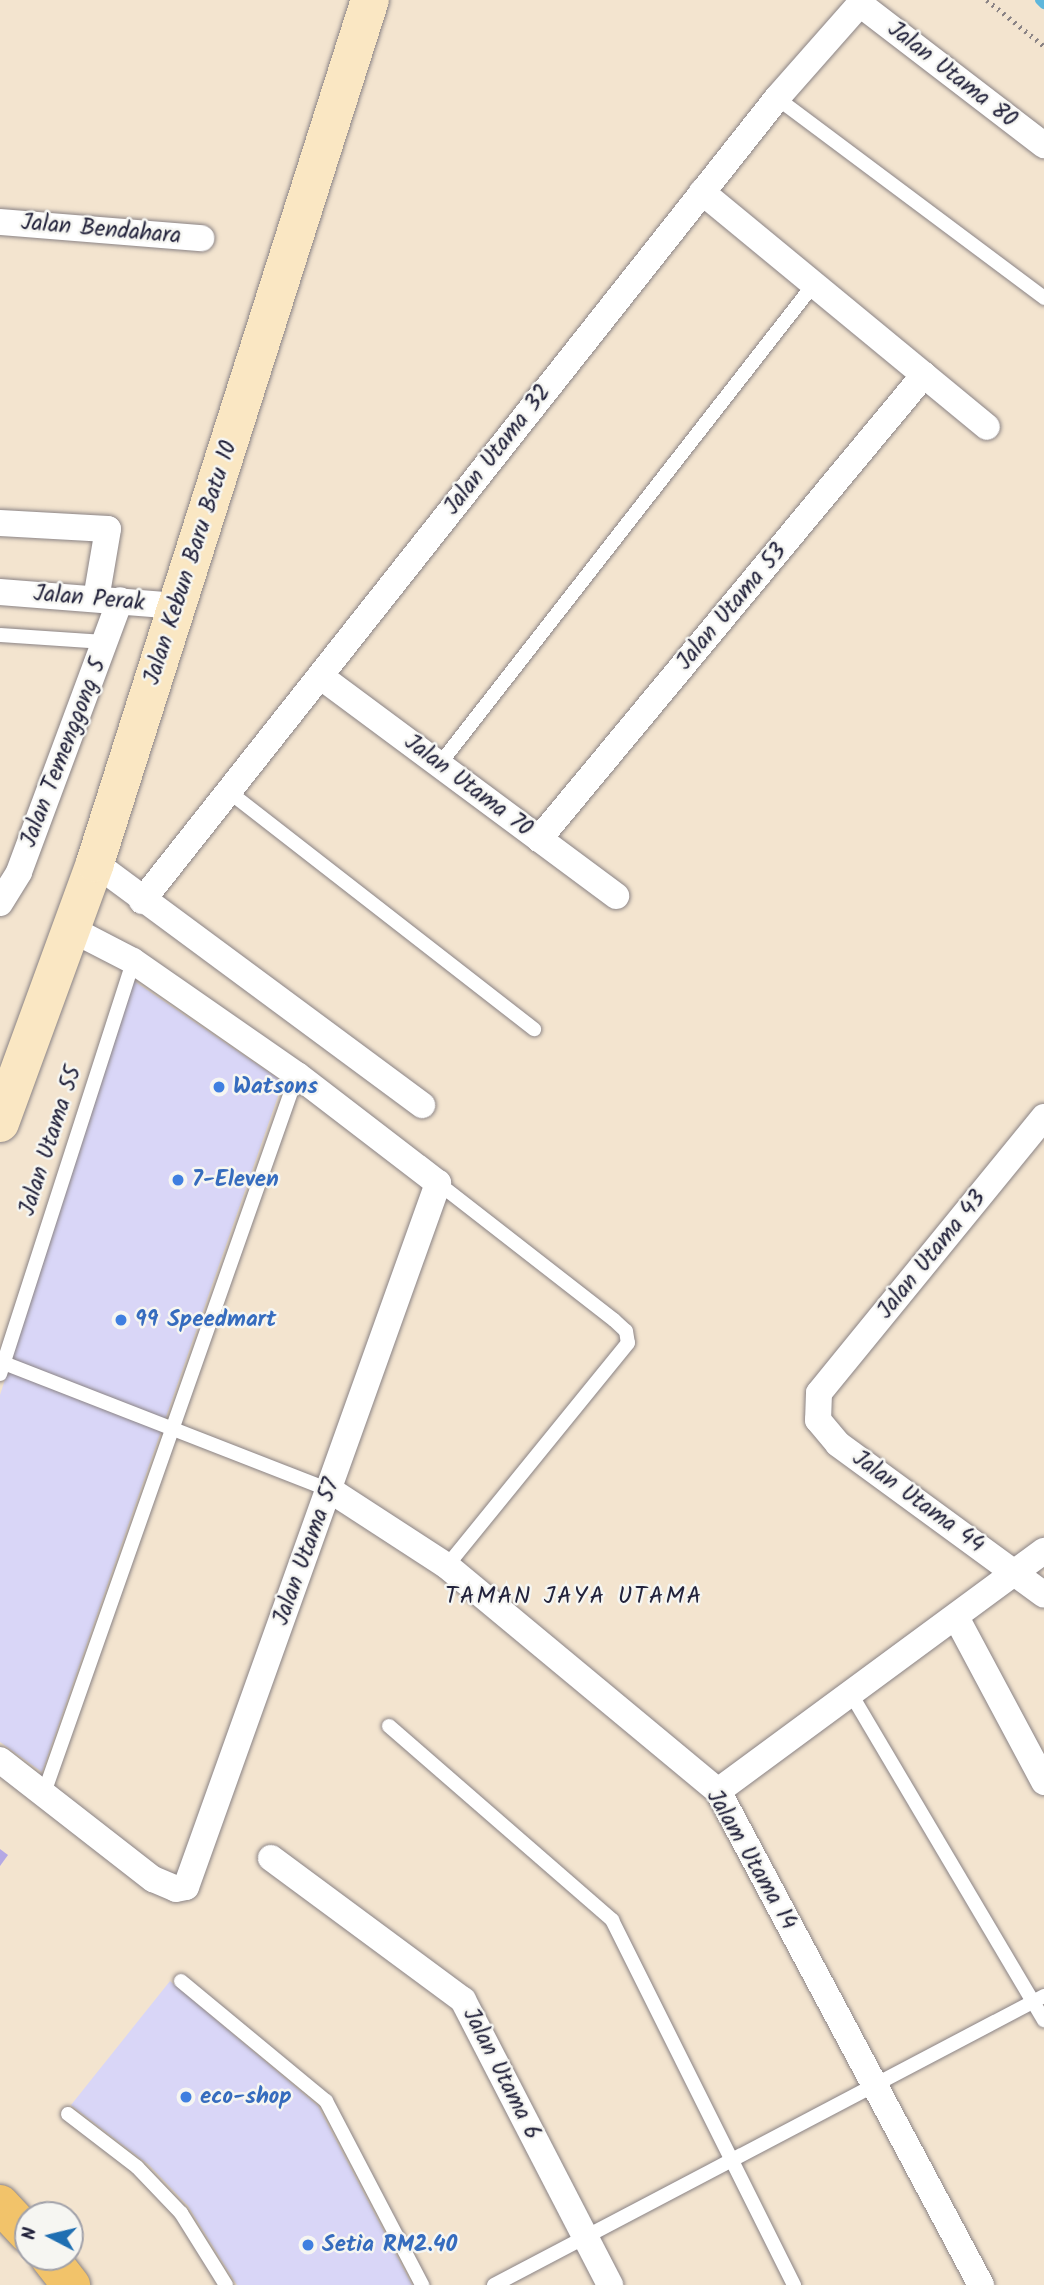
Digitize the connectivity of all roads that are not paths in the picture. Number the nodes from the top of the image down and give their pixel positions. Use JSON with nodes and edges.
{"nodes":[{"id":1,"x":370,"y":0,"type":"edge"},
{"id":2,"x":860,"y":4,"type":"joint"},
{"id":3,"x":777,"y":98,"type":"junction"},
{"id":4,"x":1044,"y":145,"type":"edge"},
{"id":5,"x":702,"y":192,"type":"junction"},
{"id":6,"x":0,"y":222,"type":"edge"},
{"id":7,"x":201,"y":239,"type":"dead end"},
{"id":8,"x":814,"y":284,"type":"junction"},
{"id":9,"x":1044,"y":299,"type":"edge"},
{"id":10,"x":924,"y":375,"type":"junction"},
{"id":11,"x":987,"y":427,"type":"dead end"},
{"id":12,"x":0,"y":523,"type":"edge"},
{"id":13,"x":0,"y":592,"type":"edge"},
{"id":14,"x":108,"y":599,"type":"junction"},
{"id":15,"x":177,"y":606,"type":"junction"},
{"id":16,"x":0,"y":635,"type":"edge"},
{"id":17,"x":105,"y":642,"type":"junction"},
{"id":18,"x":320,"y":676,"type":"junction"},
{"id":19,"x":439,"y":765,"type":"junction"},
{"id":20,"x":228,"y":792,"type":"junction"},
{"id":21,"x":539,"y":839,"type":"junction"},
{"id":22,"x":95,"y":863,"type":"junction"},
{"id":23,"x":9,"y":872,"type":"edge"},
{"id":24,"x":616,"y":896,"type":"dead end"},
{"id":25,"x":142,"y":901,"type":"junction"},
{"id":26,"x":0,"y":903,"type":"edge"},
{"id":27,"x":71,"y":929,"type":"junction"},
{"id":28,"x":133,"y":961,"type":"junction"},
{"id":29,"x":534,"y":1029,"type":"dead end"},
{"id":30,"x":297,"y":1075,"type":"junction"},
{"id":31,"x":422,"y":1105,"type":"dead end"},
{"id":32,"x":0,"y":1123,"type":"edge"},
{"id":33,"x":1040,"y":1132,"type":"edge"},
{"id":34,"x":438,"y":1183,"type":"junction"},
{"id":35,"x":2,"y":1369,"type":"edge"},
{"id":36,"x":819,"y":1393,"type":"joint"},
{"id":37,"x":174,"y":1429,"type":"junction"},
{"id":38,"x":330,"y":1490,"type":"junction"},
{"id":39,"x":1044,"y":1551,"type":"edge"},
{"id":40,"x":447,"y":1566,"type":"junction"},
{"id":41,"x":1017,"y":1573,"type":"junction"},
{"id":42,"x":1044,"y":1595,"type":"edge"},
{"id":43,"x":956,"y":1617,"type":"junction"},
{"id":44,"x":851,"y":1694,"type":"junction"},
{"id":45,"x":389,"y":1726,"type":"dead end"},
{"id":46,"x":0,"y":1760,"type":"edge"},
{"id":47,"x":1044,"y":1782,"type":"edge"},
{"id":48,"x":718,"y":1791,"type":"junction"},
{"id":49,"x":44,"y":1793,"type":"junction"},
{"id":50,"x":271,"y":1858,"type":"dead end"},
{"id":51,"x":181,"y":1982,"type":"dead end"},
{"id":52,"x":1039,"y":1998,"type":"edge"},
{"id":53,"x":1044,"y":2020,"type":"edge"},
{"id":54,"x":873,"y":2085,"type":"junction"},
{"id":55,"x":68,"y":2114,"type":"dead end"},
{"id":56,"x":729,"y":2161,"type":"junction"},
{"id":57,"x":0,"y":2204,"type":"edge"},
{"id":58,"x":14,"y":2219,"type":"edge"},
{"id":59,"x":586,"y":2237,"type":"junction"},
{"id":60,"x":60,"y":2271,"type":"edge"},
{"id":61,"x":71,"y":2285,"type":"edge"},
{"id":62,"x":226,"y":2285,"type":"edge"},
{"id":63,"x":422,"y":2285,"type":"edge"},
{"id":64,"x":494,"y":2285,"type":"edge"},
{"id":65,"x":610,"y":2285,"type":"edge"},
{"id":66,"x":794,"y":2285,"type":"edge"},
{"id":67,"x":981,"y":2285,"type":"edge"}],
"edges":[{"from":1,"to":15,"type":"street","name":"Jalan Kebun Baru Batu 10"},
{"from":2,"to":3,"type":"street","name":"Jalan Utama 32"},
{"from":2,"to":4,"type":"street","name":"Jalan Utama 80"},
{"from":3,"to":5,"type":"street","name":"Jalan Utama 32"},
{"from":3,"to":9,"type":"lane"},
{"from":5,"to":8,"type":"street"},
{"from":5,"to":18,"type":"street","name":"Jalan Utama 32"},
{"from":6,"to":7,"type":"street","name":"Jalan Bendahara"},
{"from":8,"to":10,"type":"street"},
{"from":8,"to":19,"type":"lane"},
{"from":10,"to":11,"type":"street"},
{"from":10,"to":21,"type":"street","name":"Jalan Utama 53"},
{"from":12,"to":14,"type":"street","name":"Jalan Temenggong 5"},
{"from":13,"to":14,"type":"street","name":"Jalan Perak"},
{"from":14,"to":15,"type":"street","name":"Jalan Perak"},
{"from":14,"to":17,"type":"street","name":"Jalan Temenggong 5"},
{"from":15,"to":22,"type":"street","name":"Jalan Kebun Baru Batu 10"},
{"from":16,"to":17,"type":"lane"},
{"from":17,"to":23,"type":"street","name":"Jalan Temenggong 5"},
{"from":18,"to":19,"type":"street","name":"Jalan Utama 70"},
{"from":18,"to":20,"type":"street","name":"Jalan Utama 32"},
{"from":19,"to":21,"type":"street","name":"Jalan Utama 70"},
{"from":20,"to":25,"type":"street","name":"Jalan Utama 32"},
{"from":20,"to":29,"type":"lane"},
{"from":21,"to":24,"type":"street","name":"Jalan Utama 70"},
{"from":22,"to":25,"type":"street"},
{"from":22,"to":27,"type":"street","name":"Jalan Kebun Baru Batu 10"},
{"from":23,"to":26,"type":"street","name":"Jalan Temenggong 5"},
{"from":25,"to":31,"type":"street"},
{"from":27,"to":28,"type":"street"},
{"from":27,"to":32,"type":"street","name":"Jalan Kebun Baru Batu 10"},
{"from":28,"to":30,"type":"street"},
{"from":28,"to":35,"type":"lane","name":"Jalan Utama 55"},
{"from":30,"to":34,"type":"street"},
{"from":30,"to":37,"type":"lane"},
{"from":33,"to":36,"type":"street","name":"Jalan Utama 43"},
{"from":34,"to":38,"type":"street","name":"Jalan Utama 57"},
{"from":34,"to":40,"type":"lane"},
{"from":35,"to":37,"type":"lane"},
{"from":36,"to":41,"type":"street","name":"Jalan Utama 44"},
{"from":37,"to":38,"type":"lane"},
{"from":37,"to":49,"type":"lane"},
{"from":38,"to":40,"type":"street","name":"Jalam Utama 14"},
{"from":38,"to":49,"type":"street","name":"Jalan Utama 57"},
{"from":39,"to":41,"type":"street"},
{"from":40,"to":48,"type":"street","name":"Jalam Utama 14"},
{"from":41,"to":42,"type":"street","name":"Jalan Utama 44"},
{"from":41,"to":43,"type":"street"},
{"from":43,"to":44,"type":"street"},
{"from":43,"to":47,"type":"street"},
{"from":44,"to":48,"type":"street"},
{"from":44,"to":52,"type":"lane"},
{"from":45,"to":56,"type":"lane"},
{"from":46,"to":49,"type":"street"},
{"from":48,"to":54,"type":"street","name":"Jalam Utama 14"},
{"from":50,"to":59,"type":"street","name":"Jalan Utama 6"},
{"from":51,"to":63,"type":"lane"},
{"from":52,"to":53,"type":"lane"},
{"from":52,"to":54,"type":"lane"},
{"from":54,"to":56,"type":"lane"},
{"from":54,"to":67,"type":"street","name":"Jalam Utama 14"},
{"from":55,"to":62,"type":"lane"},
{"from":56,"to":59,"type":"lane"},
{"from":56,"to":66,"type":"lane"},
{"from":57,"to":58,"type":"highway"},
{"from":59,"to":64,"type":"lane"},
{"from":59,"to":65,"type":"street","name":"Jalan Utama 6"},
{"from":60,"to":61,"type":"highway"}]}
